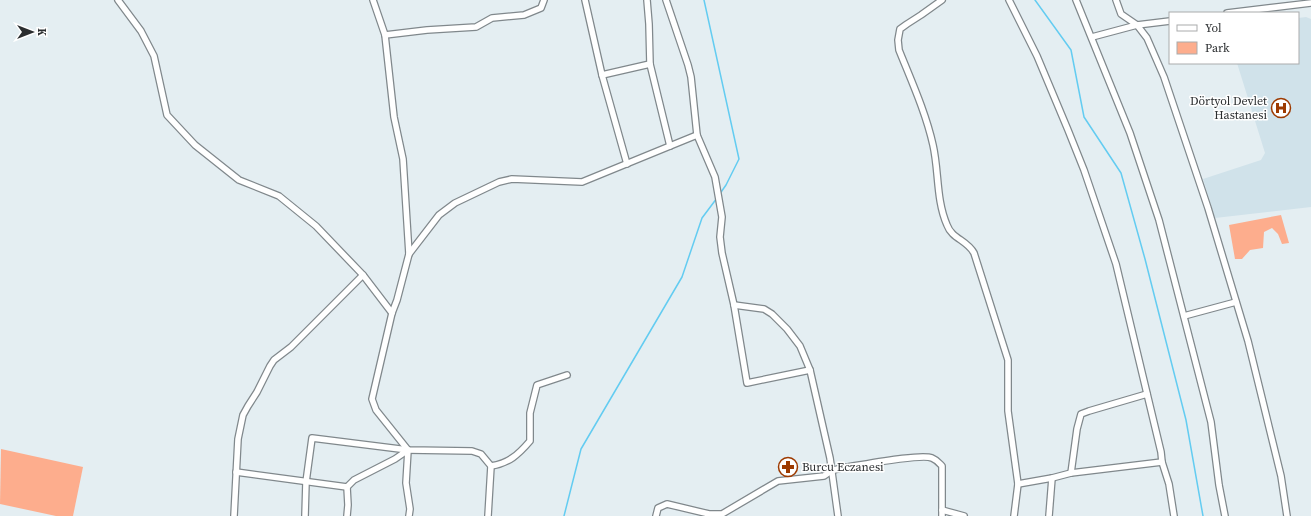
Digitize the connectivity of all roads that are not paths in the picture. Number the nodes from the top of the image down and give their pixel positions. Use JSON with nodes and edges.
{"nodes":[{"id":1,"x":118,"y":0,"type":"edge"},
{"id":2,"x":373,"y":0,"type":"edge"},
{"id":3,"x":544,"y":0,"type":"edge"},
{"id":4,"x":585,"y":0,"type":"edge"},
{"id":5,"x":648,"y":0,"type":"edge"},
{"id":6,"x":666,"y":0,"type":"edge"},
{"id":7,"x":942,"y":0,"type":"edge"},
{"id":8,"x":1009,"y":0,"type":"edge"},
{"id":9,"x":1076,"y":0,"type":"edge"},
{"id":10,"x":1116,"y":0,"type":"edge"},
{"id":11,"x":1311,"y":3,"type":"edge"},
{"id":12,"x":1235,"y":12,"type":"edge"},
{"id":13,"x":1169,"y":21,"type":"edge"},
{"id":14,"x":1137,"y":25,"type":"junction"},
{"id":15,"x":385,"y":35,"type":"junction"},
{"id":16,"x":1092,"y":37,"type":"junction"},
{"id":17,"x":650,"y":64,"type":"junction"},
{"id":18,"x":602,"y":75,"type":"junction"},
{"id":19,"x":696,"y":134,"type":"junction"},
{"id":20,"x":670,"y":146,"type":"junction"},
{"id":21,"x":627,"y":164,"type":"junction"},
{"id":22,"x":409,"y":254,"type":"junction"},
{"id":23,"x":363,"y":274,"type":"junction"},
{"id":24,"x":1236,"y":302,"type":"junction"},
{"id":25,"x":734,"y":305,"type":"junction"},
{"id":26,"x":392,"y":313,"type":"junction"},
{"id":27,"x":1184,"y":316,"type":"junction"},
{"id":28,"x":810,"y":370,"type":"junction"},
{"id":29,"x":567,"y":374,"type":"dead end"},
{"id":30,"x":1147,"y":394,"type":"junction"},
{"id":31,"x":408,"y":450,"type":"junction"},
{"id":32,"x":1162,"y":462,"type":"junction"},
{"id":33,"x":491,"y":466,"type":"junction"},
{"id":34,"x":832,"y":471,"type":"junction"},
{"id":35,"x":236,"y":472,"type":"junction"},
{"id":36,"x":1071,"y":473,"type":"junction"},
{"id":37,"x":1052,"y":478,"type":"junction"},
{"id":38,"x":306,"y":482,"type":"junction"},
{"id":39,"x":1018,"y":484,"type":"junction"},
{"id":40,"x":347,"y":487,"type":"junction"},
{"id":41,"x":942,"y":513,"type":"edge"},
{"id":42,"x":722,"y":515,"type":"edge"},
{"id":43,"x":234,"y":516,"type":"edge"},
{"id":44,"x":304,"y":516,"type":"edge"},
{"id":45,"x":348,"y":516,"type":"edge"},
{"id":46,"x":409,"y":516,"type":"edge"},
{"id":47,"x":488,"y":516,"type":"edge"},
{"id":48,"x":656,"y":516,"type":"edge"},
{"id":49,"x":838,"y":516,"type":"edge"},
{"id":50,"x":964,"y":516,"type":"edge"},
{"id":51,"x":1014,"y":516,"type":"edge"},
{"id":52,"x":1049,"y":516,"type":"edge"},
{"id":53,"x":1174,"y":516,"type":"edge"},
{"id":54,"x":1225,"y":516,"type":"edge"},
{"id":55,"x":1287,"y":516,"type":"edge"}],
"edges":[{"from":1,"to":23,"type":"street"},
{"from":2,"to":15,"type":"street"},
{"from":3,"to":15,"type":"street"},
{"from":4,"to":18,"type":"street"},
{"from":5,"to":17,"type":"street"},
{"from":6,"to":19,"type":"street"},
{"from":7,"to":39,"type":"street"},
{"from":8,"to":30,"type":"street"},
{"from":9,"to":16,"type":"street"},
{"from":10,"to":14,"type":"street"},
{"from":11,"to":12,"type":"street"},
{"from":13,"to":14,"type":"street"},
{"from":14,"to":16,"type":"street"},
{"from":14,"to":24,"type":"street"},
{"from":15,"to":22,"type":"street"},
{"from":16,"to":27,"type":"street"},
{"from":17,"to":18,"type":"street"},
{"from":17,"to":20,"type":"street"},
{"from":18,"to":21,"type":"street"},
{"from":19,"to":20,"type":"street"},
{"from":19,"to":25,"type":"street"},
{"from":20,"to":21,"type":"street"},
{"from":21,"to":22,"type":"street"},
{"from":22,"to":26,"type":"street"},
{"from":23,"to":26,"type":"street"},
{"from":23,"to":35,"type":"street"},
{"from":24,"to":27,"type":"street"},
{"from":24,"to":55,"type":"street"},
{"from":25,"to":28,"type":"street"},
{"from":25,"to":28,"type":"street"},
{"from":26,"to":31,"type":"street"},
{"from":27,"to":54,"type":"street"},
{"from":28,"to":34,"type":"street"},
{"from":29,"to":33,"type":"street"},
{"from":30,"to":32,"type":"street"},
{"from":30,"to":36,"type":"street"},
{"from":31,"to":33,"type":"street"},
{"from":31,"to":38,"type":"street"},
{"from":31,"to":40,"type":"street"},
{"from":31,"to":46,"type":"street"},
{"from":32,"to":36,"type":"street"},
{"from":32,"to":53,"type":"street"},
{"from":33,"to":47,"type":"street"},
{"from":34,"to":41,"type":"street"},
{"from":34,"to":42,"type":"street"},
{"from":34,"to":49,"type":"street"},
{"from":35,"to":38,"type":"street"},
{"from":35,"to":43,"type":"street"},
{"from":36,"to":37,"type":"street"},
{"from":37,"to":39,"type":"street"},
{"from":37,"to":52,"type":"street"},
{"from":38,"to":40,"type":"street"},
{"from":38,"to":44,"type":"street"},
{"from":39,"to":51,"type":"street"},
{"from":40,"to":45,"type":"street"},
{"from":41,"to":50,"type":"street"},
{"from":42,"to":48,"type":"street"}]}
